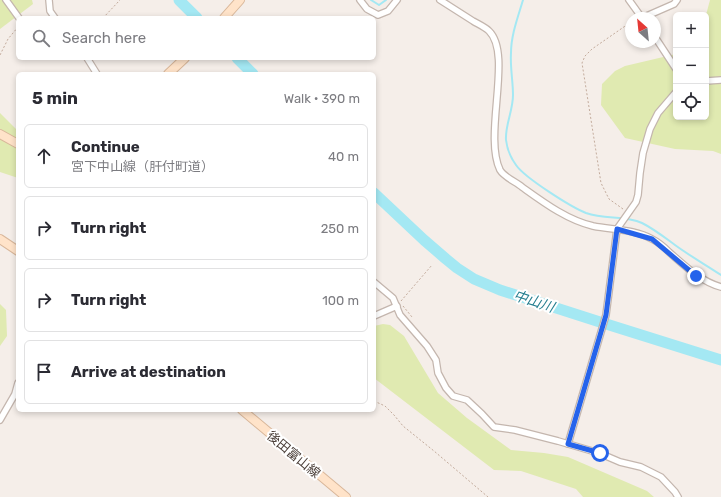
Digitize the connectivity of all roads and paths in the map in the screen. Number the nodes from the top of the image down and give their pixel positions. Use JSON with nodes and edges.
{"nodes":[{"id":1,"x":6,"y":0,"type":"edge"},
{"id":2,"x":49,"y":0,"type":"edge"},
{"id":3,"x":120,"y":0,"type":"edge"},
{"id":4,"x":240,"y":0,"type":"edge"},
{"id":5,"x":360,"y":0,"type":"edge"},
{"id":6,"x":397,"y":0,"type":"edge"},
{"id":7,"x":440,"y":0,"type":"edge"},
{"id":8,"x":629,"y":0,"type":"edge"},
{"id":9,"x":677,"y":0,"type":"edge"},
{"id":10,"x":638,"y":12,"type":"edge"},
{"id":11,"x":656,"y":12,"type":"edge"},
{"id":12,"x":18,"y":16,"type":"edge"},
{"id":13,"x":52,"y":16,"type":"edge"},
{"id":14,"x":105,"y":16,"type":"edge"},
{"id":15,"x":226,"y":16,"type":"edge"},
{"id":16,"x":625,"y":26,"type":"edge"},
{"id":17,"x":16,"y":28,"type":"edge"},
{"id":18,"x":661,"y":46,"type":"edge"},
{"id":19,"x":0,"y":55,"type":"edge"},
{"id":20,"x":88,"y":60,"type":"edge"},
{"id":21,"x":183,"y":60,"type":"edge"},
{"id":22,"x":673,"y":64,"type":"edge"},
{"id":23,"x":96,"y":72,"type":"edge"},
{"id":24,"x":170,"y":72,"type":"edge"},
{"id":25,"x":721,"y":80,"type":"edge"},
{"id":26,"x":709,"y":82,"type":"edge"},
{"id":27,"x":673,"y":96,"type":"edge"},
{"id":28,"x":0,"y":134,"type":"edge"},
{"id":29,"x":16,"y":143,"type":"edge"},
{"id":30,"x":628,"y":212,"type":"junction"},
{"id":31,"x":617,"y":229,"type":"junction"},
{"id":32,"x":0,"y":239,"type":"edge"},
{"id":33,"x":16,"y":250,"type":"edge"},
{"id":34,"x":432,"y":265,"type":"dead end"},
{"id":35,"x":376,"y":284,"type":"edge"},
{"id":36,"x":721,"y":287,"type":"edge"},
{"id":37,"x":399,"y":304,"type":"junction"},
{"id":38,"x":376,"y":315,"type":"edge"},
{"id":39,"x":412,"y":317,"type":"dead end"},
{"id":40,"x":16,"y":391,"type":"edge"},
{"id":41,"x":376,"y":402,"type":"edge"},
{"id":42,"x":244,"y":412,"type":"edge"},
{"id":43,"x":0,"y":420,"type":"edge"},
{"id":44,"x":568,"y":444,"type":"junction"},
{"id":45,"x":346,"y":497,"type":"edge"},
{"id":46,"x":488,"y":497,"type":"edge"},
{"id":47,"x":678,"y":497,"type":"edge"}],
"edges":[{"from":1,"to":12,"type":"street"},
{"from":2,"to":13,"type":"street"},
{"from":3,"to":14,"type":"path"},
{"from":4,"to":15,"type":"main road"},
{"from":5,"to":6,"type":"street"},
{"from":7,"to":31,"type":"street"},
{"from":8,"to":10,"type":"street"},
{"from":9,"to":11,"type":"street"},
{"from":16,"to":30,"type":"path"},
{"from":17,"to":19,"type":"path"},
{"from":18,"to":22,"type":"street"},
{"from":20,"to":23,"type":"street"},
{"from":21,"to":24,"type":"main road"},
{"from":25,"to":26,"type":"street"},
{"from":27,"to":30,"type":"street"},
{"from":28,"to":29,"type":"main road"},
{"from":30,"to":31,"type":"street"},
{"from":31,"to":36,"type":"street"},
{"from":31,"to":44,"type":"street"},
{"from":32,"to":33,"type":"main road"},
{"from":34,"to":37,"type":"path"},
{"from":35,"to":37,"type":"street"},
{"from":37,"to":38,"type":"street"},
{"from":37,"to":39,"type":"path"},
{"from":37,"to":44,"type":"street"},
{"from":40,"to":43,"type":"street"},
{"from":41,"to":46,"type":"path"},
{"from":42,"to":45,"type":"main road","name":"後田富山線"},
{"from":44,"to":47,"type":"street"}]}
